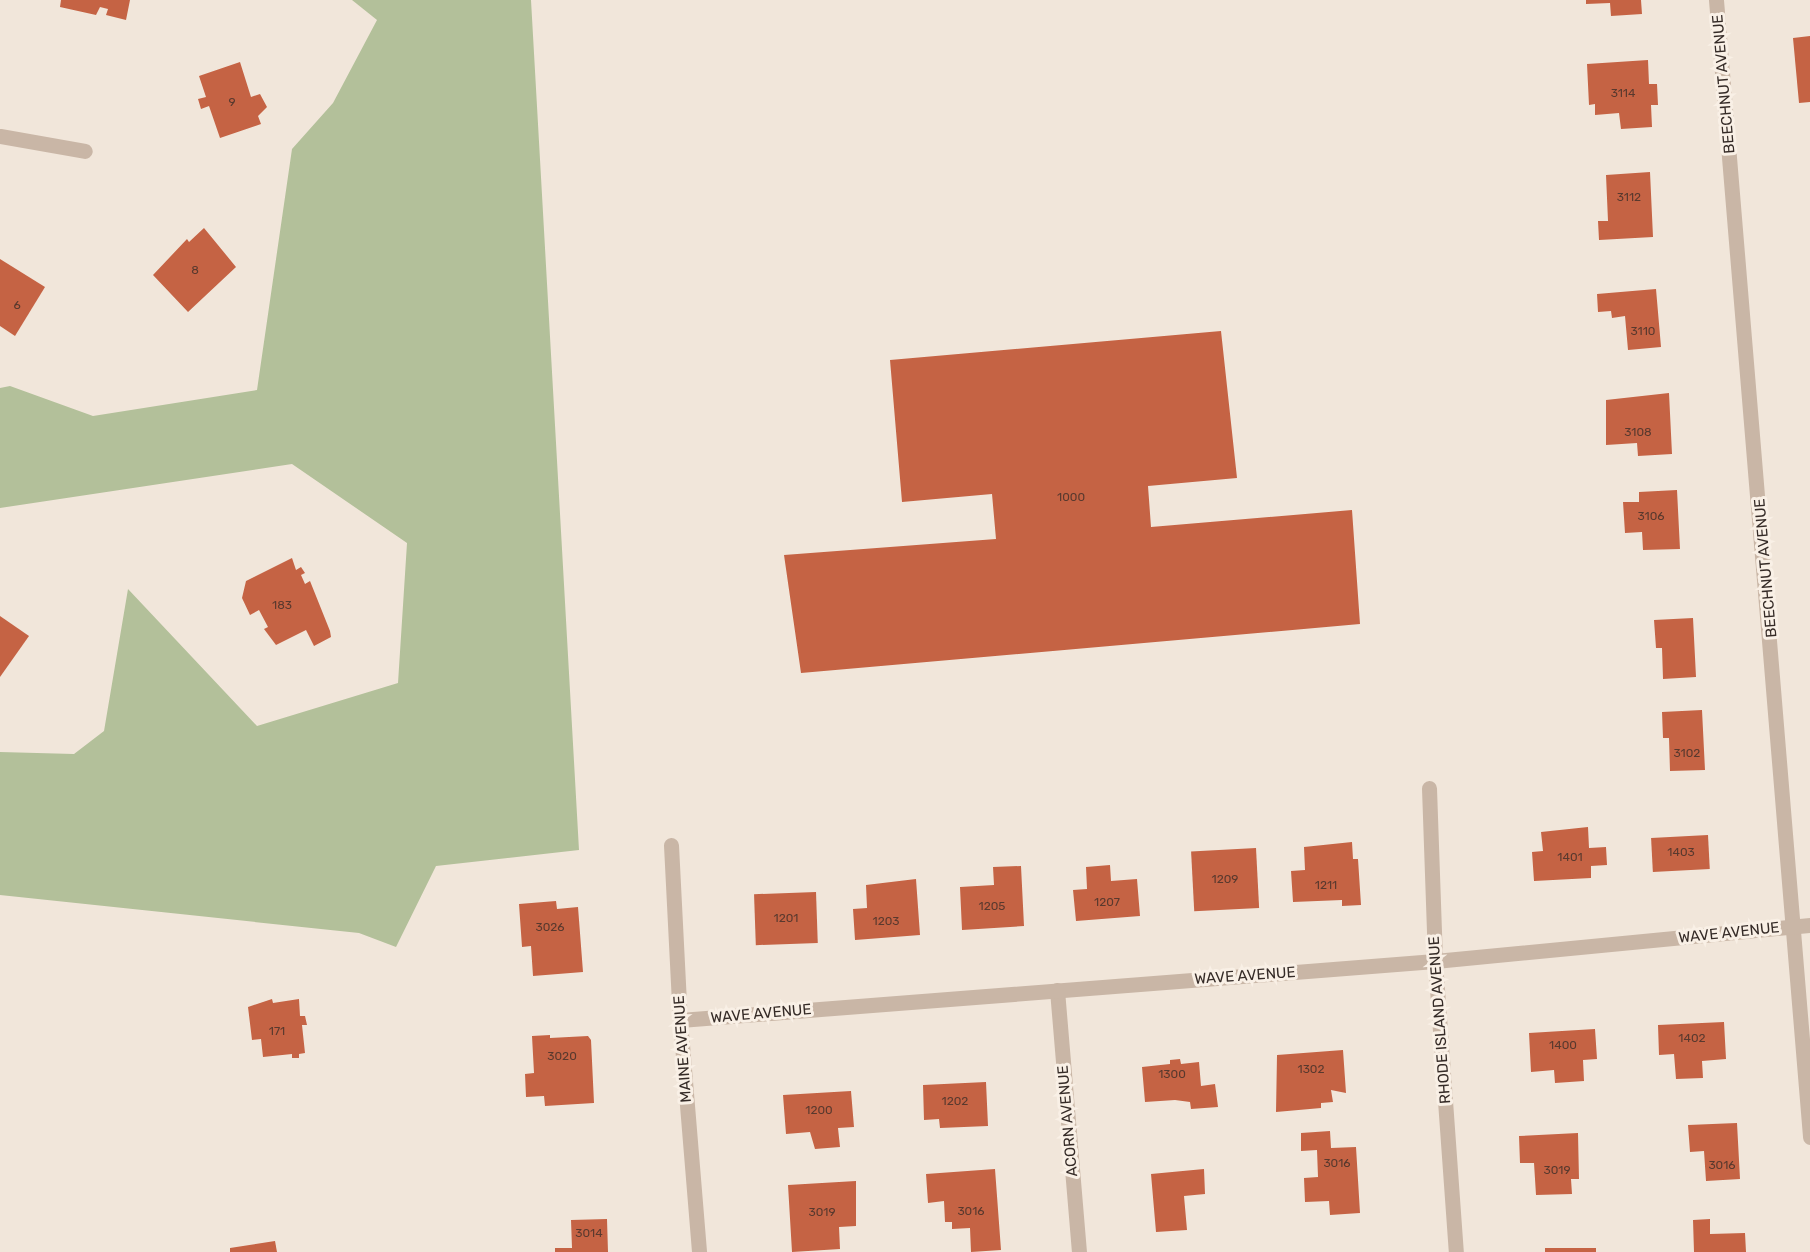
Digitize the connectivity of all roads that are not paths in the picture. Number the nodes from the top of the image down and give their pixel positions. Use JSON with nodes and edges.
{"nodes":[{"id":1,"x":1716,"y":0,"type":"edge"},
{"id":2,"x":0,"y":136,"type":"edge"},
{"id":3,"x":85,"y":151,"type":"dead end"},
{"id":4,"x":1429,"y":788,"type":"dead end"},
{"id":5,"x":671,"y":845,"type":"dead end"},
{"id":6,"x":1810,"y":925,"type":"edge"},
{"id":7,"x":1792,"y":927,"type":"junction"},
{"id":8,"x":1435,"y":961,"type":"junction"},
{"id":9,"x":1057,"y":990,"type":"junction"},
{"id":10,"x":680,"y":1020,"type":"junction"},
{"id":11,"x":1810,"y":1137,"type":"edge"},
{"id":12,"x":699,"y":1252,"type":"edge"},
{"id":13,"x":1079,"y":1252,"type":"edge"},
{"id":14,"x":1456,"y":1252,"type":"edge"}],
"edges":[{"from":1,"to":7,"type":"street","name":"BEECHNUT AVENUE"},
{"from":2,"to":3,"type":"street"},
{"from":4,"to":8,"type":"street","name":"RHODE ISLAND AVENUE"},
{"from":5,"to":10,"type":"street","name":"MAINE AVENUE"},
{"from":6,"to":7,"type":"street","name":"WAVE AVENUE"},
{"from":7,"to":8,"type":"street","name":"WAVE AVENUE"},
{"from":7,"to":11,"type":"street","name":"BEECHNUT AVENUE"},
{"from":8,"to":9,"type":"street","name":"WAVE AVENUE"},
{"from":8,"to":14,"type":"street","name":"RHODE ISLAND AVENUE"},
{"from":9,"to":10,"type":"street","name":"WAVE AVENUE"},
{"from":9,"to":13,"type":"street","name":"ACORN AVENUE"},
{"from":10,"to":12,"type":"street","name":"MAINE AVENUE"}]}
